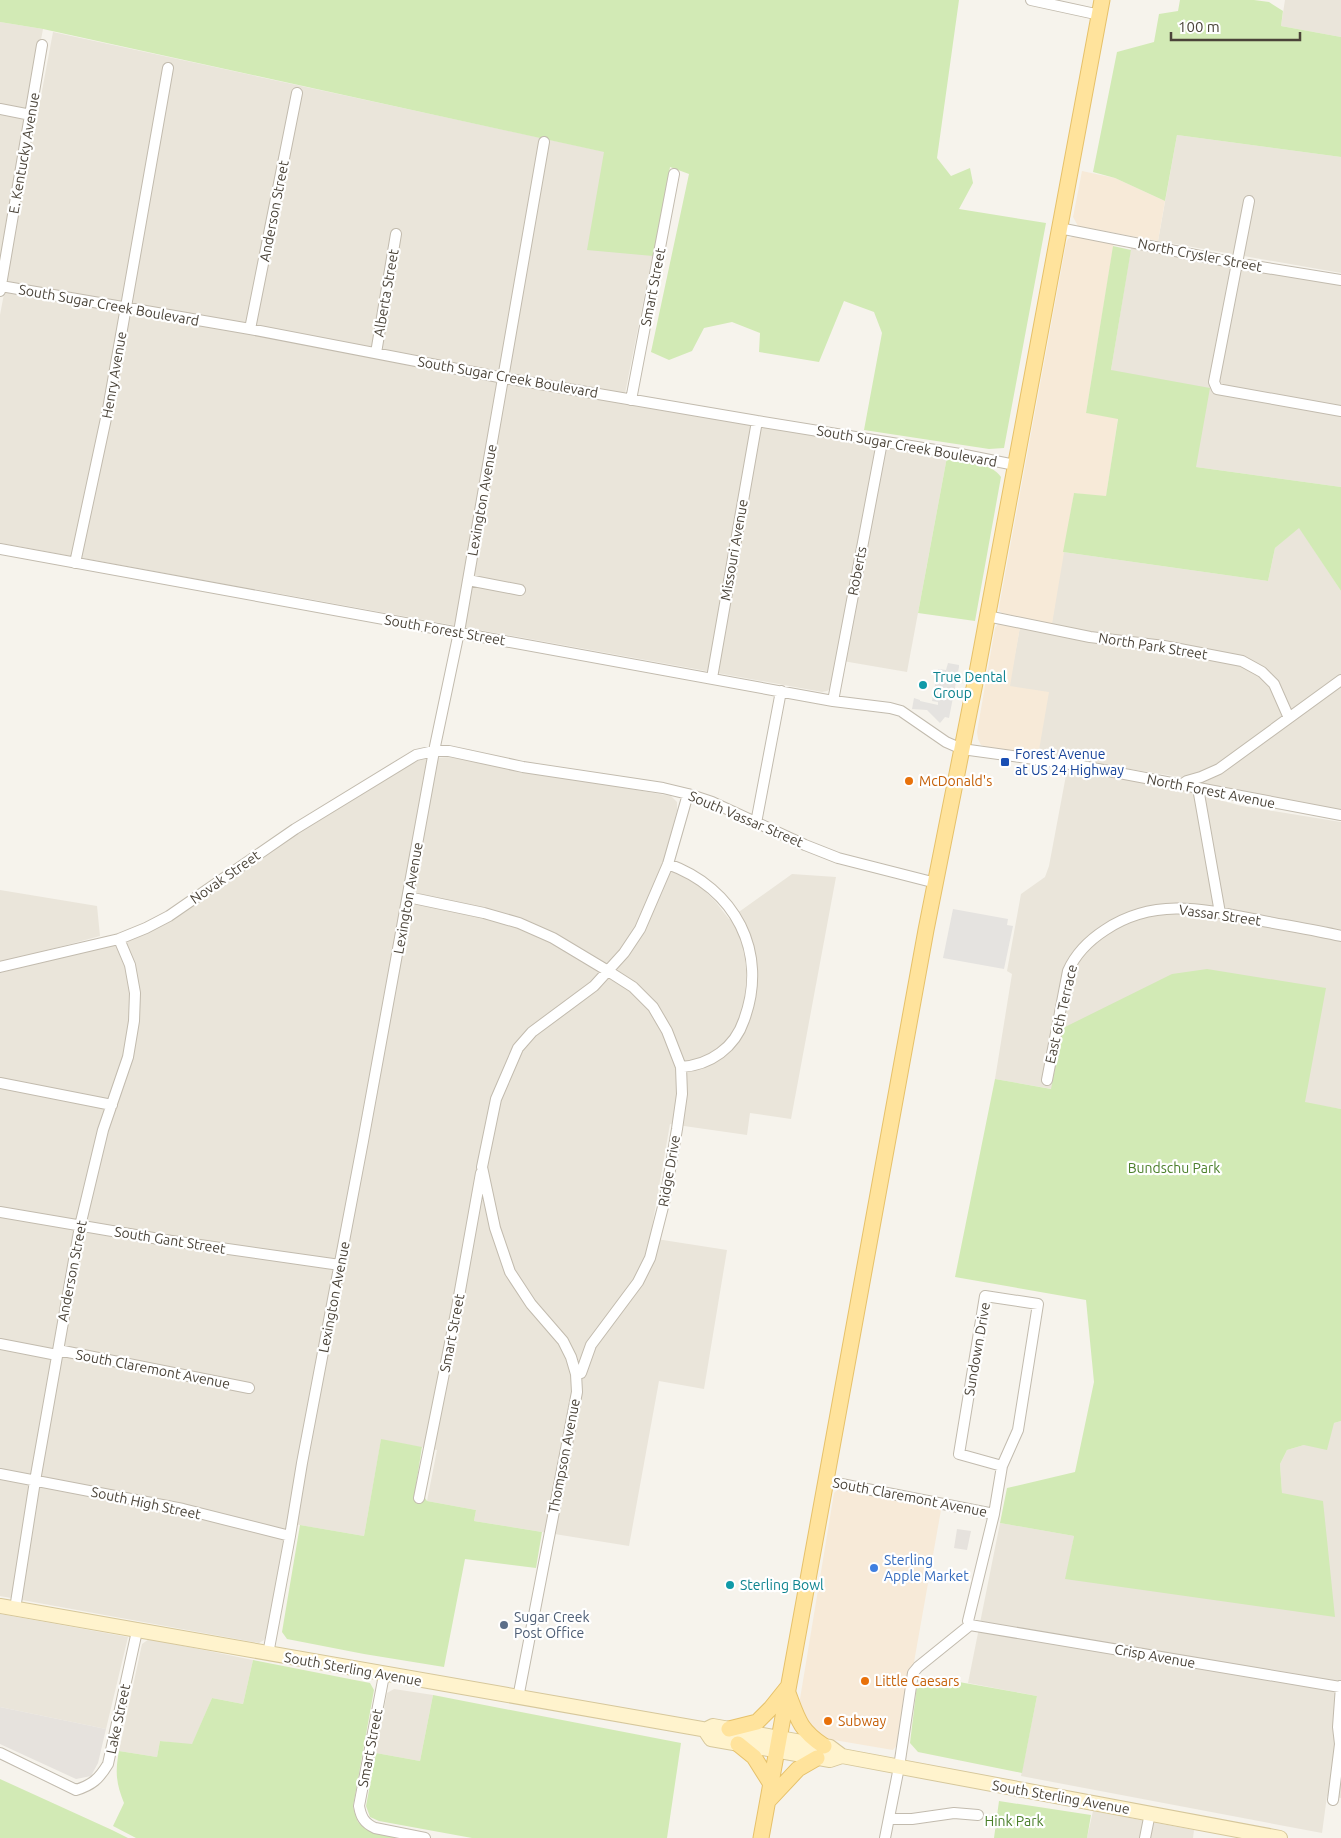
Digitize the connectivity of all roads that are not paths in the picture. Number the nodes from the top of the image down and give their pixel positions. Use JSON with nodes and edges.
{"nodes":[{"id":1,"x":1031,"y":0,"type":"edge"},
{"id":2,"x":1101,"y":7,"type":"edge"},
{"id":3,"x":42,"y":45,"type":"dead end"},
{"id":4,"x":168,"y":68,"type":"dead end"},
{"id":5,"x":297,"y":93,"type":"dead end"},
{"id":6,"x":0,"y":109,"type":"edge"},
{"id":7,"x":31,"y":115,"type":"junction"},
{"id":8,"x":544,"y":142,"type":"dead end"},
{"id":9,"x":674,"y":174,"type":"dead end"},
{"id":10,"x":1249,"y":201,"type":"dead end"},
{"id":11,"x":1059,"y":228,"type":"junction"},
{"id":12,"x":396,"y":234,"type":"dead end"},
{"id":13,"x":1236,"y":263,"type":"junction"},
{"id":14,"x":1341,"y":280,"type":"edge"},
{"id":15,"x":0,"y":289,"type":"edge"},
{"id":16,"x":126,"y":308,"type":"junction"},
{"id":17,"x":250,"y":329,"type":"junction"},
{"id":18,"x":376,"y":353,"type":"junction"},
{"id":19,"x":504,"y":378,"type":"junction"},
{"id":20,"x":631,"y":400,"type":"junction"},
{"id":21,"x":1341,"y":411,"type":"edge"},
{"id":22,"x":757,"y":421,"type":"junction"},
{"id":23,"x":882,"y":442,"type":"junction"},
{"id":24,"x":1015,"y":465,"type":"junction"},
{"id":25,"x":0,"y":549,"type":"edge"},
{"id":26,"x":76,"y":563,"type":"junction"},
{"id":27,"x":468,"y":580,"type":"junction"},
{"id":28,"x":520,"y":590,"type":"dead end"},
{"id":29,"x":988,"y":616,"type":"junction"},
{"id":30,"x":459,"y":632,"type":"junction"},
{"id":31,"x":712,"y":678,"type":"junction"},
{"id":32,"x":1341,"y":680,"type":"edge"},
{"id":33,"x":782,"y":691,"type":"junction"},
{"id":34,"x":833,"y":701,"type":"junction"},
{"id":35,"x":890,"y":708,"type":"joint"},
{"id":36,"x":1289,"y":718,"type":"junction"},
{"id":37,"x":962,"y":749,"type":"junction"},
{"id":38,"x":434,"y":751,"type":"junction"},
{"id":39,"x":1182,"y":785,"type":"junction"},
{"id":40,"x":1198,"y":788,"type":"junction"},
{"id":41,"x":688,"y":794,"type":"junction"},
{"id":42,"x":1341,"y":815,"type":"edge"},
{"id":43,"x":756,"y":822,"type":"junction"},
{"id":44,"x":668,"y":864,"type":"junction"},
{"id":45,"x":936,"y":883,"type":"junction"},
{"id":46,"x":408,"y":897,"type":"junction"},
{"id":47,"x":1220,"y":913,"type":"junction"},
{"id":48,"x":1341,"y":936,"type":"edge"},
{"id":49,"x":119,"y":939,"type":"junction"},
{"id":50,"x":1080,"y":950,"type":"joint"},
{"id":51,"x":0,"y":961,"type":"edge"},
{"id":52,"x":13,"y":964,"type":"junction"},
{"id":53,"x":0,"y":967,"type":"edge"},
{"id":54,"x":608,"y":971,"type":"junction"},
{"id":55,"x":681,"y":1067,"type":"junction"},
{"id":56,"x":1046,"y":1080,"type":"dead end"},
{"id":57,"x":0,"y":1083,"type":"edge"},
{"id":58,"x":112,"y":1105,"type":"junction"},
{"id":59,"x":482,"y":1167,"type":"junction"},
{"id":60,"x":0,"y":1212,"type":"edge"},
{"id":61,"x":80,"y":1226,"type":"junction"},
{"id":62,"x":340,"y":1265,"type":"junction"},
{"id":63,"x":0,"y":1344,"type":"edge"},
{"id":64,"x":57,"y":1353,"type":"junction"},
{"id":65,"x":576,"y":1374,"type":"junction"},
{"id":66,"x":249,"y":1388,"type":"dead end"},
{"id":67,"x":1002,"y":1466,"type":"junction"},
{"id":68,"x":0,"y":1474,"type":"edge"},
{"id":69,"x":35,"y":1481,"type":"junction"},
{"id":70,"x":826,"y":1481,"type":"junction"},
{"id":71,"x":419,"y":1498,"type":"dead end"},
{"id":72,"x":994,"y":1514,"type":"junction"},
{"id":73,"x":290,"y":1536,"type":"junction"},
{"id":74,"x":0,"y":1606,"type":"edge"},
{"id":75,"x":15,"y":1609,"type":"junction"},
{"id":76,"x":970,"y":1625,"type":"junction"},
{"id":77,"x":137,"y":1631,"type":"junction"},
{"id":78,"x":268,"y":1654,"type":"junction"},
{"id":79,"x":384,"y":1674,"type":"junction"},
{"id":80,"x":1341,"y":1686,"type":"edge"},
{"id":81,"x":788,"y":1688,"type":"junction"},
{"id":82,"x":518,"y":1698,"type":"junction"},
{"id":83,"x":729,"y":1729,"type":"junction"},
{"id":84,"x":705,"y":1730,"type":"junction"},
{"id":85,"x":738,"y":1744,"type":"junction"},
{"id":86,"x":778,"y":1744,"type":"junction"},
{"id":87,"x":1340,"y":1744,"type":"edge"},
{"id":88,"x":821,"y":1752,"type":"junction"},
{"id":89,"x":0,"y":1753,"type":"edge"},
{"id":90,"x":899,"y":1767,"type":"junction"},
{"id":91,"x":771,"y":1784,"type":"junction"},
{"id":92,"x":1333,"y":1800,"type":"dead end"},
{"id":93,"x":767,"y":1802,"type":"junction"},
{"id":94,"x":1150,"y":1813,"type":"junction"},
{"id":95,"x":978,"y":1815,"type":"dead end"},
{"id":96,"x":889,"y":1819,"type":"junction"},
{"id":97,"x":425,"y":1838,"type":"edge"},
{"id":98,"x":761,"y":1838,"type":"edge"},
{"id":99,"x":885,"y":1838,"type":"edge"},
{"id":100,"x":1145,"y":1838,"type":"edge"},
{"id":101,"x":1280,"y":1838,"type":"edge"}],
"edges":[{"from":1,"to":2,"type":"street"},
{"from":2,"to":11,"type":"main road"},
{"from":3,"to":7,"type":"street","name":"E. Kentucky Avenue"},
{"from":4,"to":16,"type":"street","name":"Henry Avenue"},
{"from":5,"to":17,"type":"street","name":"Anderson Street"},
{"from":6,"to":7,"type":"street"},
{"from":7,"to":15,"type":"street","name":"E. Kentucky Avenue"},
{"from":8,"to":19,"type":"street","name":"Lexington Avenue"},
{"from":9,"to":20,"type":"street","name":"Smart Street"},
{"from":10,"to":13,"type":"street"},
{"from":11,"to":13,"type":"street","name":"North Crysler Street"},
{"from":11,"to":24,"type":"main road"},
{"from":12,"to":18,"type":"street","name":"Alberta Street"},
{"from":13,"to":14,"type":"street","name":"North Crysler Street"},
{"from":13,"to":21,"type":"street"},
{"from":15,"to":16,"type":"street","name":"South Sugar Creek Boulevard"},
{"from":16,"to":17,"type":"street","name":"South Sugar Creek Boulevard"},
{"from":16,"to":26,"type":"street","name":"Henry Avenue"},
{"from":17,"to":18,"type":"street","name":"South Sugar Creek Boulevard"},
{"from":18,"to":19,"type":"street","name":"South Sugar Creek Boulevard"},
{"from":19,"to":20,"type":"street","name":"South Sugar Creek Boulevard"},
{"from":19,"to":27,"type":"street","name":"Lexington Avenue"},
{"from":20,"to":22,"type":"street","name":"South Sugar Creek Boulevard"},
{"from":22,"to":23,"type":"street","name":"South Sugar Creek Boulevard"},
{"from":22,"to":31,"type":"street","name":"Missouri Avenue"},
{"from":23,"to":24,"type":"street","name":"South Sugar Creek Boulevard"},
{"from":23,"to":34,"type":"street","name":"Roberts"},
{"from":24,"to":29,"type":"main road"},
{"from":25,"to":26,"type":"street","name":"South Forest Street"},
{"from":26,"to":30,"type":"street","name":"South Forest Street"},
{"from":27,"to":28,"type":"street"},
{"from":27,"to":30,"type":"street","name":"Lexington Avenue"},
{"from":29,"to":36,"type":"street","name":"North Park Street"},
{"from":29,"to":37,"type":"main road"},
{"from":30,"to":31,"type":"street","name":"South Forest Street"},
{"from":30,"to":38,"type":"street","name":"Lexington Avenue"},
{"from":31,"to":33,"type":"street","name":"South Forest Street"},
{"from":32,"to":36,"type":"street"},
{"from":33,"to":34,"type":"street","name":"South Forest Street"},
{"from":33,"to":43,"type":"street"},
{"from":34,"to":35,"type":"street","name":"South Forest Street"},
{"from":35,"to":37,"type":"street","name":"North Forest Avenue"},
{"from":36,"to":39,"type":"street"},
{"from":37,"to":39,"type":"street","name":"North Forest Avenue"},
{"from":37,"to":45,"type":"main road"},
{"from":38,"to":41,"type":"street","name":"South Vassar Street"},
{"from":38,"to":46,"type":"street","name":"Lexington Avenue"},
{"from":38,"to":49,"type":"street","name":"Novak Street"},
{"from":39,"to":40,"type":"street","name":"North Forest Avenue"},
{"from":40,"to":42,"type":"street","name":"North Forest Avenue"},
{"from":40,"to":47,"type":"street"},
{"from":41,"to":43,"type":"street","name":"South Vassar Street"},
{"from":41,"to":44,"type":"street","name":"Thompson Avenue"},
{"from":43,"to":45,"type":"street","name":"South Vassar Street"},
{"from":44,"to":54,"type":"street","name":"Thompson Avenue"},
{"from":44,"to":55,"type":"street"},
{"from":45,"to":70,"type":"main road"},
{"from":46,"to":54,"type":"street","name":"Ridge Drive"},
{"from":46,"to":62,"type":"street","name":"Lexington Avenue"},
{"from":47,"to":48,"type":"street","name":"Vassar Street"},
{"from":47,"to":50,"type":"street","name":"Vassar Street"},
{"from":49,"to":52,"type":"street","name":"Novak Street"},
{"from":49,"to":58,"type":"street","name":"Anderson Street"},
{"from":50,"to":56,"type":"street","name":"East 6th Terrace"},
{"from":51,"to":52,"type":"street"},
{"from":52,"to":53,"type":"street","name":"Novak Street"},
{"from":54,"to":55,"type":"street","name":"Ridge Drive"},
{"from":54,"to":59,"type":"street","name":"Thompson Avenue"},
{"from":55,"to":65,"type":"street","name":"Ridge Drive"},
{"from":57,"to":58,"type":"street"},
{"from":58,"to":61,"type":"street","name":"Anderson Street"},
{"from":59,"to":65,"type":"street","name":"Thompson Avenue"},
{"from":59,"to":71,"type":"street","name":"Smart Street"},
{"from":60,"to":61,"type":"street","name":"South Gant Street"},
{"from":61,"to":62,"type":"street","name":"South Gant Street"},
{"from":61,"to":64,"type":"street","name":"Anderson Street"},
{"from":62,"to":73,"type":"street","name":"Lexington Avenue"},
{"from":63,"to":64,"type":"street","name":"South Claremont Avenue"},
{"from":64,"to":66,"type":"street","name":"South Claremont Avenue"},
{"from":64,"to":69,"type":"street","name":"Anderson Street"},
{"from":65,"to":82,"type":"street","name":"Thompson Avenue"},
{"from":67,"to":67,"type":"street","name":"Sundown Drive"},
{"from":67,"to":72,"type":"street","name":"Sundown Drive"},
{"from":68,"to":69,"type":"street","name":"South High Street"},
{"from":69,"to":73,"type":"street","name":"South High Street"},
{"from":69,"to":75,"type":"street","name":"Anderson Street"},
{"from":70,"to":72,"type":"street","name":"South Claremont Avenue"},
{"from":70,"to":81,"type":"main road"},
{"from":72,"to":76,"type":"street","name":"Sundown Drive"},
{"from":73,"to":78,"type":"street","name":"Lexington Avenue"},
{"from":74,"to":75,"type":"main road","name":"South Sterling Avenue"},
{"from":75,"to":77,"type":"main road","name":"South Sterling Avenue"},
{"from":76,"to":80,"type":"street","name":"Crisp Avenue"},
{"from":76,"to":90,"type":"street"},
{"from":77,"to":78,"type":"main road","name":"South Sterling Avenue"},
{"from":77,"to":89,"type":"street","name":"Lake Street"},
{"from":78,"to":79,"type":"main road","name":"South Sterling Avenue"},
{"from":79,"to":82,"type":"main road","name":"South Sterling Avenue"},
{"from":79,"to":97,"type":"street","name":"Smart Street"},
{"from":80,"to":87,"type":"street"},
{"from":81,"to":83,"type":"main road"},
{"from":81,"to":86,"type":"main road"},
{"from":81,"to":88,"type":"main road"},
{"from":82,"to":84,"type":"main road","name":"South Sterling Avenue"},
{"from":83,"to":84,"type":"main road","name":"South Sterling Avenue"},
{"from":83,"to":86,"type":"main road","name":"South Sterling Avenue"},
{"from":84,"to":85,"type":"main road","name":"South Sterling Avenue"},
{"from":85,"to":86,"type":"main road","name":"South Sterling Avenue"},
{"from":85,"to":91,"type":"main road"},
{"from":86,"to":88,"type":"main road","name":"South Sterling Avenue"},
{"from":86,"to":91,"type":"main road"},
{"from":87,"to":92,"type":"street"},
{"from":88,"to":90,"type":"main road","name":"South Sterling Avenue"},
{"from":88,"to":93,"type":"main road"},
{"from":90,"to":94,"type":"main road","name":"South Sterling Avenue"},
{"from":90,"to":96,"type":"street"},
{"from":91,"to":93,"type":"main road"},
{"from":93,"to":98,"type":"main road"},
{"from":94,"to":100,"type":"street"},
{"from":94,"to":101,"type":"main road","name":"South Sterling Avenue"},
{"from":95,"to":96,"type":"street"},
{"from":96,"to":99,"type":"street"}]}
